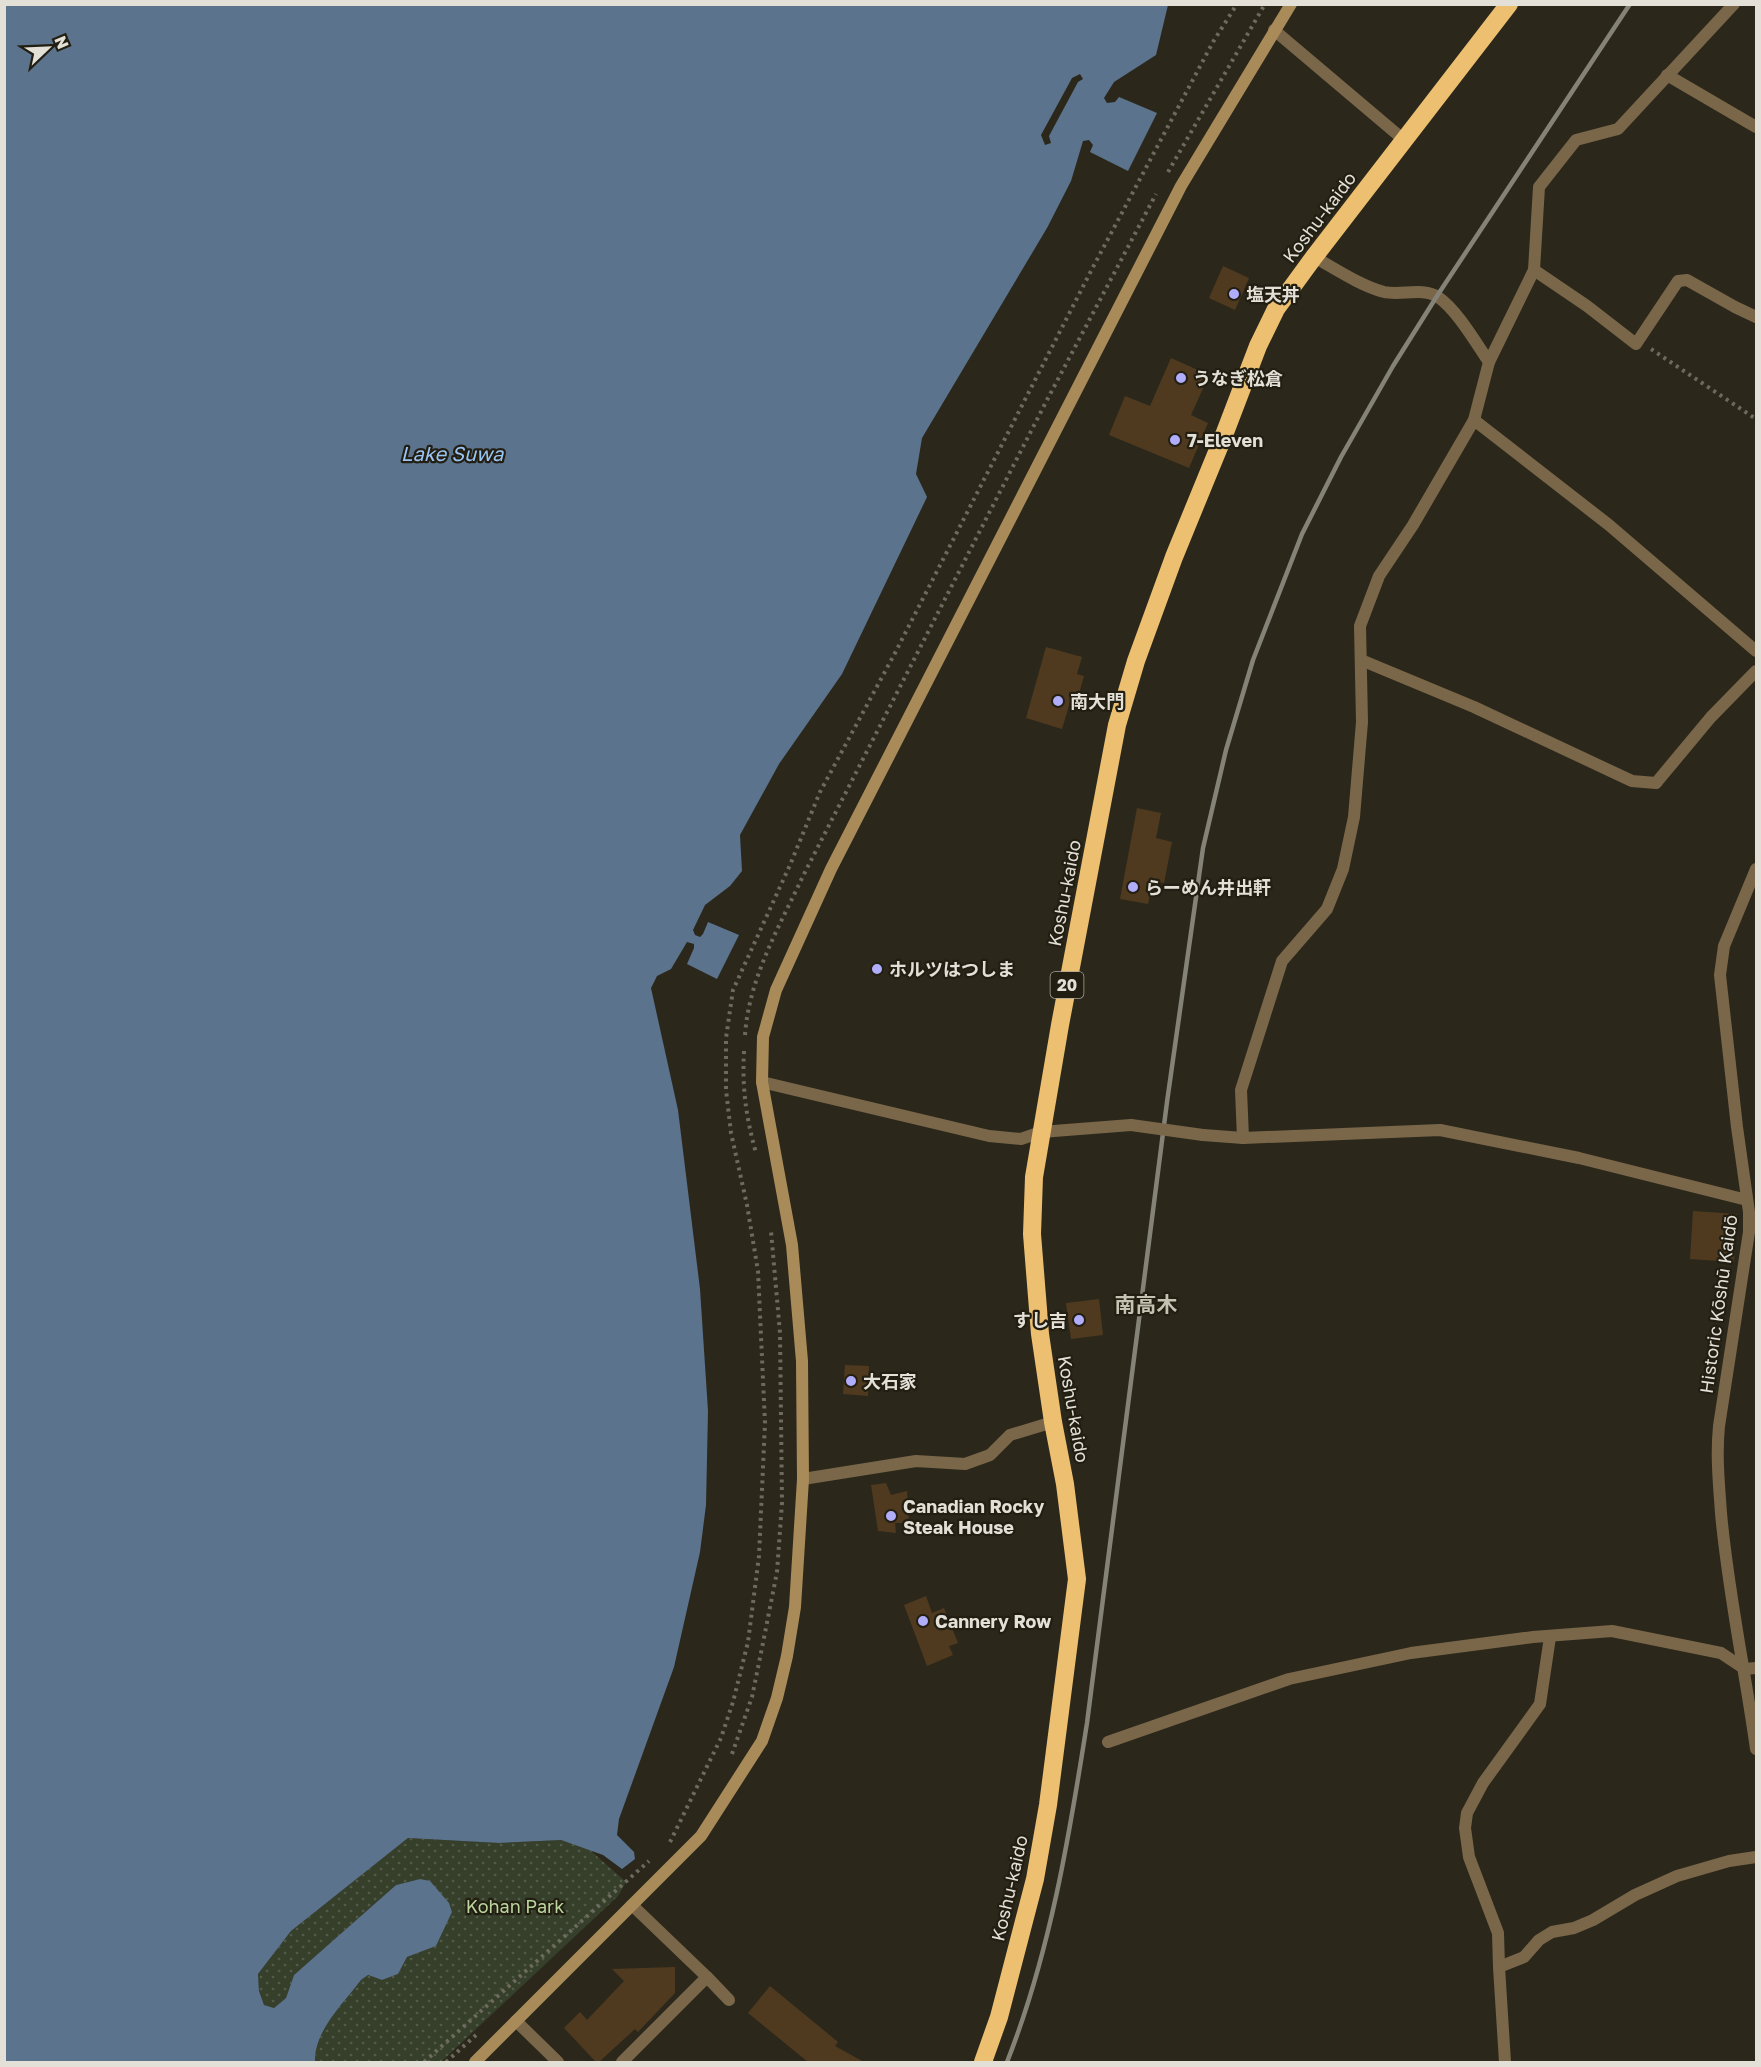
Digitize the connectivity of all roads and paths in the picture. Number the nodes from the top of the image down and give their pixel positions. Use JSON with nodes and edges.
{"nodes":[{"id":1,"x":1237,"y":4,"type":"edge"},
{"id":2,"x":1265,"y":4,"type":"edge"},
{"id":3,"x":1291,"y":4,"type":"edge"},
{"id":4,"x":1509,"y":4,"type":"edge"},
{"id":5,"x":1734,"y":4,"type":"edge"},
{"id":6,"x":1274,"y":30,"type":"junction"},
{"id":7,"x":1668,"y":75,"type":"junction"},
{"id":8,"x":1756,"y":127,"type":"edge"},
{"id":9,"x":1404,"y":140,"type":"junction"},
{"id":10,"x":1167,"y":174,"type":"dead end"},
{"id":11,"x":1161,"y":184,"type":"dead end"},
{"id":12,"x":1314,"y":257,"type":"junction"},
{"id":13,"x":1534,"y":270,"type":"junction"},
{"id":14,"x":1756,"y":316,"type":"edge"},
{"id":15,"x":1636,"y":344,"type":"junction"},
{"id":16,"x":1489,"y":362,"type":"junction"},
{"id":17,"x":1756,"y":419,"type":"edge"},
{"id":18,"x":1474,"y":420,"type":"junction"},
{"id":19,"x":1756,"y":651,"type":"edge"},
{"id":20,"x":1361,"y":660,"type":"junction"},
{"id":21,"x":1756,"y":671,"type":"edge"},
{"id":22,"x":1756,"y":869,"type":"edge"},
{"id":23,"x":745,"y":1040,"type":"dead end"},
{"id":24,"x":744,"y":1050,"type":"dead end"},
{"id":25,"x":762,"y":1082,"type":"junction"},
{"id":26,"x":1041,"y":1131,"type":"junction"},
{"id":27,"x":1243,"y":1138,"type":"junction"},
{"id":28,"x":757,"y":1155,"type":"dead end"},
{"id":29,"x":1751,"y":1209,"type":"edge"},
{"id":30,"x":770,"y":1224,"type":"dead end"},
{"id":31,"x":1053,"y":1422,"type":"junction"},
{"id":32,"x":803,"y":1479,"type":"junction"},
{"id":33,"x":1550,"y":1637,"type":"junction"},
{"id":34,"x":1751,"y":1669,"type":"edge"},
{"id":35,"x":1108,"y":1742,"type":"dead end"},
{"id":36,"x":1756,"y":1749,"type":"edge"},
{"id":37,"x":727,"y":1764,"type":"dead end"},
{"id":38,"x":676,"y":1839,"type":"dead end"},
{"id":39,"x":657,"y":1855,"type":"dead end"},
{"id":40,"x":1756,"y":1857,"type":"edge"},
{"id":41,"x":632,"y":1905,"type":"junction"},
{"id":42,"x":1499,"y":1967,"type":"junction"},
{"id":43,"x":707,"y":1977,"type":"junction"},
{"id":44,"x":729,"y":2000,"type":"dead end"},
{"id":45,"x":516,"y":2021,"type":"junction"},
{"id":46,"x":424,"y":2062,"type":"edge"},
{"id":47,"x":475,"y":2062,"type":"edge"},
{"id":48,"x":558,"y":2062,"type":"edge"},
{"id":49,"x":622,"y":2062,"type":"edge"},
{"id":50,"x":983,"y":2062,"type":"edge"},
{"id":51,"x":1505,"y":2062,"type":"edge"}],
"edges":[{"from":1,"to":38,"type":"path"},
{"from":2,"to":10,"type":"path"},
{"from":3,"to":6,"type":"street"},
{"from":4,"to":9,"type":"highway","name":"Koshu-kaido","number":"20"},
{"from":5,"to":7,"type":"street"},
{"from":6,"to":9,"type":"street"},
{"from":6,"to":25,"type":"street"},
{"from":7,"to":8,"type":"street"},
{"from":7,"to":13,"type":"street"},
{"from":9,"to":12,"type":"highway","name":"Koshu-kaido","number":"20"},
{"from":11,"to":23,"type":"path"},
{"from":12,"to":16,"type":"street"},
{"from":12,"to":26,"type":"highway","name":"Koshu-kaido","number":"20"},
{"from":13,"to":15,"type":"street"},
{"from":13,"to":16,"type":"street"},
{"from":14,"to":15,"type":"street"},
{"from":15,"to":17,"type":"path"},
{"from":16,"to":18,"type":"street"},
{"from":18,"to":19,"type":"street"},
{"from":18,"to":20,"type":"street"},
{"from":20,"to":21,"type":"street"},
{"from":20,"to":27,"type":"street"},
{"from":22,"to":29,"type":"street","name":"Historic Kōshū Kaidō"},
{"from":24,"to":28,"type":"path"},
{"from":25,"to":26,"type":"street"},
{"from":25,"to":32,"type":"street"},
{"from":26,"to":27,"type":"street","bridge":true},
{"from":26,"to":31,"type":"highway","name":"Koshu-kaido","number":"20"},
{"from":27,"to":29,"type":"street"},
{"from":29,"to":34,"type":"street","name":"Historic Kōshū Kaidō"},
{"from":30,"to":37,"type":"path"},
{"from":31,"to":32,"type":"street"},
{"from":31,"to":50,"type":"highway","name":"Koshu-kaido","number":"20"},
{"from":32,"to":41,"type":"street"},
{"from":33,"to":34,"type":"street"},
{"from":33,"to":35,"type":"street"},
{"from":33,"to":42,"type":"street"},
{"from":34,"to":36,"type":"street","name":"Historic Kōshū Kaidō"},
{"from":39,"to":46,"type":"path"},
{"from":40,"to":42,"type":"street"},
{"from":41,"to":43,"type":"street"},
{"from":41,"to":45,"type":"street"},
{"from":42,"to":51,"type":"street"},
{"from":43,"to":44,"type":"street"},
{"from":43,"to":49,"type":"street"},
{"from":45,"to":47,"type":"street"},
{"from":45,"to":48,"type":"street"}]}
